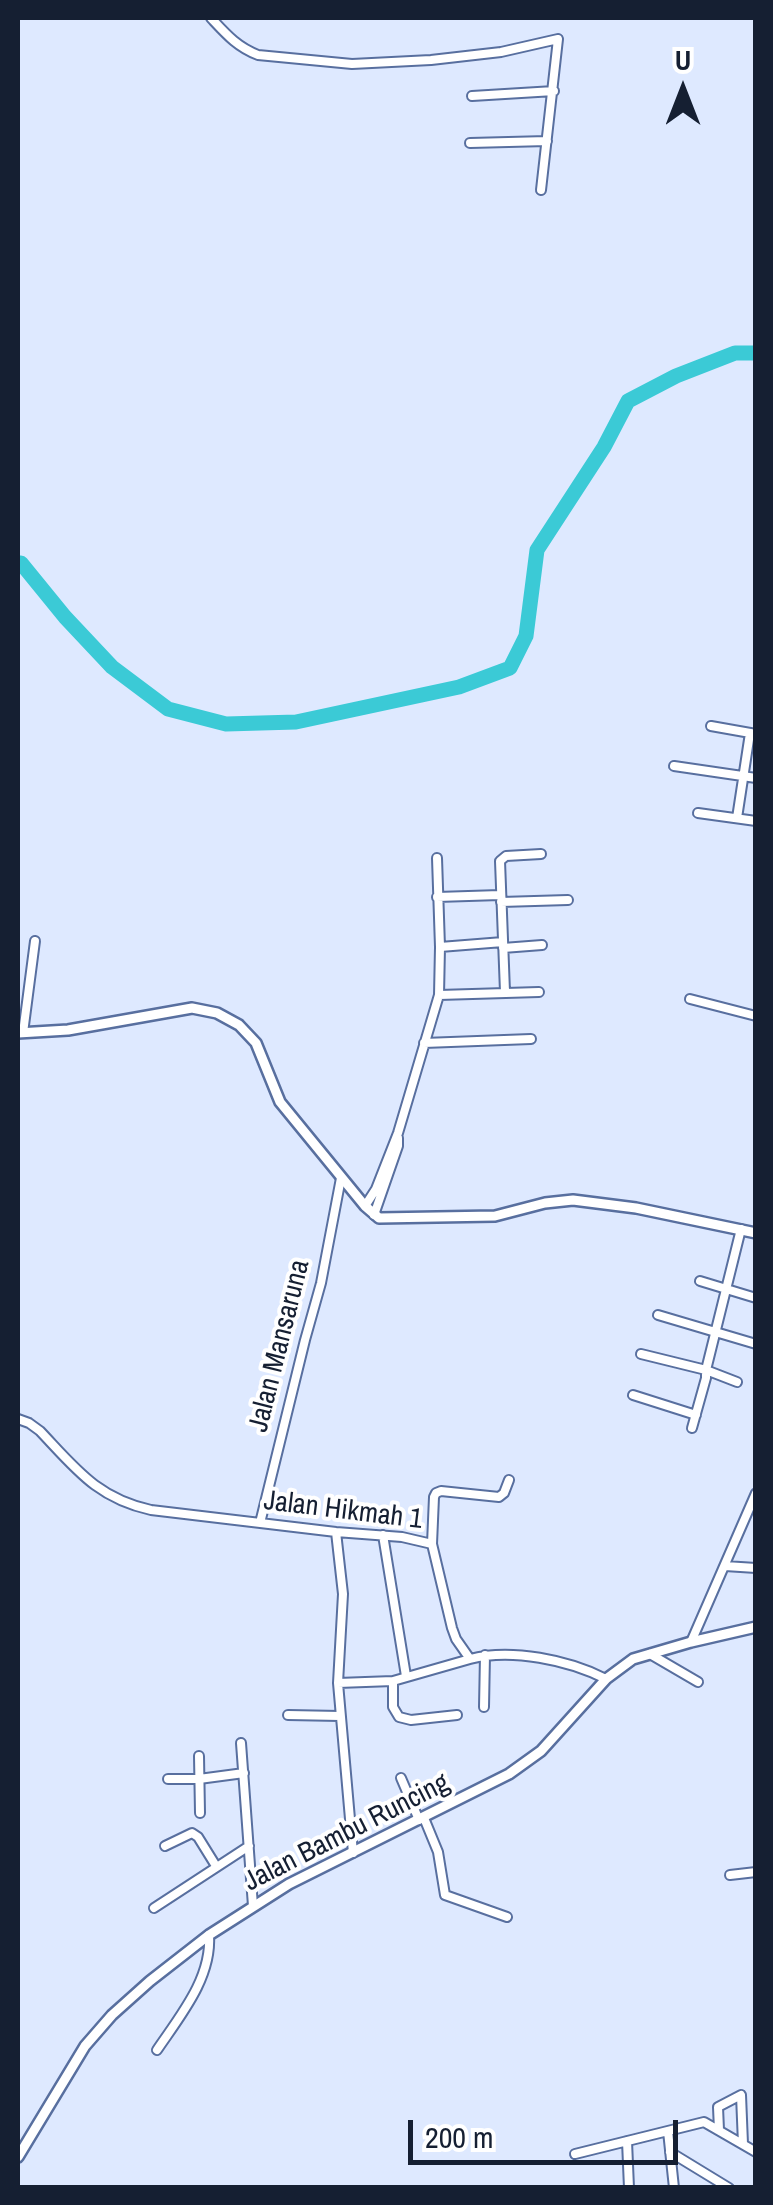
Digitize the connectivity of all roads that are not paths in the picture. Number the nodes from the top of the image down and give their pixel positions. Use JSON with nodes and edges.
{"nodes":[{"id":1,"x":212,"y":18,"type":"edge"},
{"id":2,"x":554,"y":91,"type":"junction"},
{"id":3,"x":472,"y":96,"type":"dead end"},
{"id":4,"x":548,"y":140,"type":"junction"},
{"id":5,"x":470,"y":143,"type":"dead end"},
{"id":6,"x":541,"y":190,"type":"dead end"},
{"id":7,"x":710,"y":726,"type":"dead end"},
{"id":8,"x":752,"y":733,"type":"edge"},
{"id":9,"x":674,"y":766,"type":"dead end"},
{"id":10,"x":744,"y":776,"type":"junction"},
{"id":11,"x":756,"y":778,"type":"edge"},
{"id":12,"x":698,"y":812,"type":"dead end"},
{"id":13,"x":737,"y":818,"type":"junction"},
{"id":14,"x":756,"y":821,"type":"edge"},
{"id":15,"x":541,"y":854,"type":"dead end"},
{"id":16,"x":437,"y":858,"type":"dead end"},
{"id":17,"x":437,"y":897,"type":"junction"},
{"id":18,"x":501,"y":898,"type":"junction"},
{"id":19,"x":568,"y":900,"type":"dead end"},
{"id":20,"x":35,"y":941,"type":"dead end"},
{"id":21,"x":503,"y":945,"type":"junction"},
{"id":22,"x":542,"y":945,"type":"dead end"},
{"id":23,"x":440,"y":947,"type":"junction"},
{"id":24,"x":505,"y":992,"type":"junction"},
{"id":25,"x":539,"y":992,"type":"dead end"},
{"id":26,"x":439,"y":995,"type":"junction"},
{"id":27,"x":690,"y":1000,"type":"dead end"},
{"id":28,"x":756,"y":1016,"type":"edge"},
{"id":29,"x":20,"y":1033,"type":"edge"},
{"id":30,"x":531,"y":1039,"type":"dead end"},
{"id":31,"x":424,"y":1043,"type":"junction"},
{"id":32,"x":398,"y":1134,"type":"junction"},
{"id":33,"x":341,"y":1178,"type":"junction"},
{"id":34,"x":365,"y":1206,"type":"junction"},
{"id":35,"x":374,"y":1215,"type":"junction"},
{"id":36,"x":740,"y":1229,"type":"junction"},
{"id":37,"x":756,"y":1232,"type":"edge"},
{"id":38,"x":700,"y":1282,"type":"dead end"},
{"id":39,"x":726,"y":1290,"type":"junction"},
{"id":40,"x":756,"y":1298,"type":"edge"},
{"id":41,"x":658,"y":1315,"type":"dead end"},
{"id":42,"x":715,"y":1333,"type":"junction"},
{"id":43,"x":756,"y":1344,"type":"edge"},
{"id":44,"x":642,"y":1354,"type":"dead end"},
{"id":45,"x":706,"y":1370,"type":"junction"},
{"id":46,"x":737,"y":1382,"type":"dead end"},
{"id":47,"x":632,"y":1394,"type":"dead end"},
{"id":48,"x":696,"y":1415,"type":"junction"},
{"id":49,"x":18,"y":1419,"type":"edge"},
{"id":50,"x":692,"y":1428,"type":"dead end"},
{"id":51,"x":509,"y":1480,"type":"dead end"},
{"id":52,"x":756,"y":1493,"type":"edge"},
{"id":53,"x":260,"y":1523,"type":"junction"},
{"id":54,"x":336,"y":1532,"type":"junction"},
{"id":55,"x":383,"y":1536,"type":"junction"},
{"id":56,"x":432,"y":1544,"type":"junction"},
{"id":57,"x":725,"y":1566,"type":"junction"},
{"id":58,"x":756,"y":1568,"type":"edge"},
{"id":59,"x":756,"y":1627,"type":"edge"},
{"id":60,"x":691,"y":1642,"type":"junction"},
{"id":61,"x":650,"y":1654,"type":"junction"},
{"id":62,"x":485,"y":1655,"type":"junction"},
{"id":63,"x":470,"y":1659,"type":"junction"},
{"id":64,"x":406,"y":1676,"type":"junction"},
{"id":65,"x":606,"y":1679,"type":"junction"},
{"id":66,"x":393,"y":1680,"type":"junction"},
{"id":67,"x":338,"y":1682,"type":"junction"},
{"id":68,"x":698,"y":1682,"type":"dead end"},
{"id":69,"x":484,"y":1706,"type":"dead end"},
{"id":70,"x":288,"y":1715,"type":"dead end"},
{"id":71,"x":457,"y":1715,"type":"dead end"},
{"id":72,"x":340,"y":1716,"type":"junction"},
{"id":73,"x":241,"y":1743,"type":"dead end"},
{"id":74,"x":199,"y":1756,"type":"dead end"},
{"id":75,"x":244,"y":1773,"type":"junction"},
{"id":76,"x":400,"y":1778,"type":"dead end"},
{"id":77,"x":168,"y":1780,"type":"dead end"},
{"id":78,"x":199,"y":1780,"type":"junction"},
{"id":79,"x":200,"y":1813,"type":"dead end"},
{"id":80,"x":421,"y":1819,"type":"junction"},
{"id":81,"x":165,"y":1846,"type":"dead end"},
{"id":82,"x":249,"y":1846,"type":"junction"},
{"id":83,"x":353,"y":1854,"type":"junction"},
{"id":84,"x":216,"y":1866,"type":"junction"},
{"id":85,"x":756,"y":1872,"type":"edge"},
{"id":86,"x":730,"y":1875,"type":"dead end"},
{"id":87,"x":253,"y":1906,"type":"junction"},
{"id":88,"x":154,"y":1908,"type":"dead end"},
{"id":89,"x":507,"y":1917,"type":"dead end"},
{"id":90,"x":209,"y":1935,"type":"junction"},
{"id":91,"x":157,"y":2050,"type":"dead end"},
{"id":92,"x":668,"y":2130,"type":"junction"},
{"id":93,"x":719,"y":2130,"type":"junction"},
{"id":94,"x":627,"y":2141,"type":"junction"},
{"id":95,"x":743,"y":2144,"type":"junction"},
{"id":96,"x":670,"y":2152,"type":"junction"},
{"id":97,"x":756,"y":2152,"type":"edge"},
{"id":98,"x":575,"y":2154,"type":"dead end"},
{"id":99,"x":18,"y":2157,"type":"edge"},
{"id":100,"x":629,"y":2188,"type":"edge"},
{"id":101,"x":674,"y":2188,"type":"edge"},
{"id":102,"x":729,"y":2188,"type":"edge"}],
"edges":[{"from":1,"to":2,"type":"street"},
{"from":2,"to":3,"type":"street"},
{"from":2,"to":4,"type":"street"},
{"from":4,"to":5,"type":"street"},
{"from":4,"to":6,"type":"street"},
{"from":7,"to":8,"type":"street"},
{"from":8,"to":10,"type":"street"},
{"from":9,"to":10,"type":"street"},
{"from":10,"to":11,"type":"street"},
{"from":10,"to":13,"type":"street"},
{"from":12,"to":13,"type":"street"},
{"from":13,"to":14,"type":"street"},
{"from":15,"to":18,"type":"street"},
{"from":16,"to":17,"type":"street"},
{"from":17,"to":18,"type":"street"},
{"from":17,"to":23,"type":"street"},
{"from":18,"to":19,"type":"street"},
{"from":18,"to":21,"type":"street"},
{"from":20,"to":29,"type":"street"},
{"from":21,"to":22,"type":"street"},
{"from":21,"to":23,"type":"street"},
{"from":21,"to":24,"type":"street"},
{"from":23,"to":26,"type":"street"},
{"from":24,"to":25,"type":"street"},
{"from":24,"to":26,"type":"street"},
{"from":26,"to":31,"type":"street"},
{"from":27,"to":28,"type":"street"},
{"from":29,"to":33,"type":"street"},
{"from":30,"to":31,"type":"street"},
{"from":31,"to":32,"type":"street"},
{"from":32,"to":34,"type":"street"},
{"from":32,"to":35,"type":"street"},
{"from":33,"to":34,"type":"street"},
{"from":33,"to":53,"type":"street","name":"Jalan Mansaruna"},
{"from":34,"to":35,"type":"street"},
{"from":35,"to":36,"type":"street"},
{"from":36,"to":37,"type":"street"},
{"from":36,"to":39,"type":"street"},
{"from":38,"to":39,"type":"street"},
{"from":39,"to":40,"type":"street"},
{"from":39,"to":42,"type":"street"},
{"from":41,"to":42,"type":"street"},
{"from":42,"to":43,"type":"street"},
{"from":42,"to":45,"type":"street"},
{"from":44,"to":45,"type":"street"},
{"from":45,"to":46,"type":"street"},
{"from":45,"to":48,"type":"street"},
{"from":47,"to":48,"type":"street"},
{"from":48,"to":50,"type":"street"},
{"from":49,"to":53,"type":"street","name":"Jalan Hikmah 1"},
{"from":51,"to":56,"type":"street"},
{"from":52,"to":57,"type":"street"},
{"from":53,"to":54,"type":"street","name":"Jalan Hikmah 1"},
{"from":54,"to":55,"type":"street","name":"Jalan Hikmah 1"},
{"from":54,"to":67,"type":"street"},
{"from":55,"to":56,"type":"street","name":"Jalan Hikmah 1"},
{"from":55,"to":64,"type":"street"},
{"from":56,"to":63,"type":"street","name":"Jalan Hikmah 1"},
{"from":57,"to":58,"type":"street"},
{"from":57,"to":60,"type":"street"},
{"from":59,"to":60,"type":"street","name":"Jalan Bambu Runcing"},
{"from":60,"to":61,"type":"street","name":"Jalan Bambu Runcing"},
{"from":61,"to":65,"type":"street","name":"Jalan Bambu Runcing"},
{"from":61,"to":68,"type":"street"},
{"from":62,"to":63,"type":"street"},
{"from":62,"to":65,"type":"street"},
{"from":62,"to":69,"type":"street"},
{"from":63,"to":64,"type":"street"},
{"from":64,"to":66,"type":"street"},
{"from":65,"to":80,"type":"street","name":"Jalan Bambu Runcing"},
{"from":66,"to":67,"type":"street"},
{"from":66,"to":71,"type":"street"},
{"from":67,"to":72,"type":"street"},
{"from":70,"to":72,"type":"street"},
{"from":72,"to":83,"type":"street"},
{"from":73,"to":75,"type":"street"},
{"from":74,"to":78,"type":"street"},
{"from":75,"to":78,"type":"street"},
{"from":75,"to":82,"type":"street"},
{"from":76,"to":80,"type":"street"},
{"from":77,"to":78,"type":"street"},
{"from":78,"to":79,"type":"street"},
{"from":80,"to":83,"type":"street","name":"Jalan Bambu Runcing"},
{"from":80,"to":89,"type":"street"},
{"from":81,"to":84,"type":"street"},
{"from":82,"to":84,"type":"street"},
{"from":82,"to":87,"type":"street"},
{"from":83,"to":87,"type":"street","name":"Jalan Bambu Runcing"},
{"from":84,"to":88,"type":"street"},
{"from":85,"to":86,"type":"street"},
{"from":87,"to":90,"type":"street","name":"Jalan Bambu Runcing"},
{"from":90,"to":91,"type":"street"},
{"from":90,"to":99,"type":"street","name":"Jalan Bambu Runcing"},
{"from":92,"to":93,"type":"street"},
{"from":92,"to":94,"type":"street"},
{"from":92,"to":96,"type":"street"},
{"from":93,"to":95,"type":"street"},
{"from":93,"to":95,"type":"street"},
{"from":94,"to":98,"type":"street"},
{"from":94,"to":100,"type":"street"},
{"from":95,"to":97,"type":"street"},
{"from":96,"to":101,"type":"street"},
{"from":96,"to":102,"type":"street"}]}
